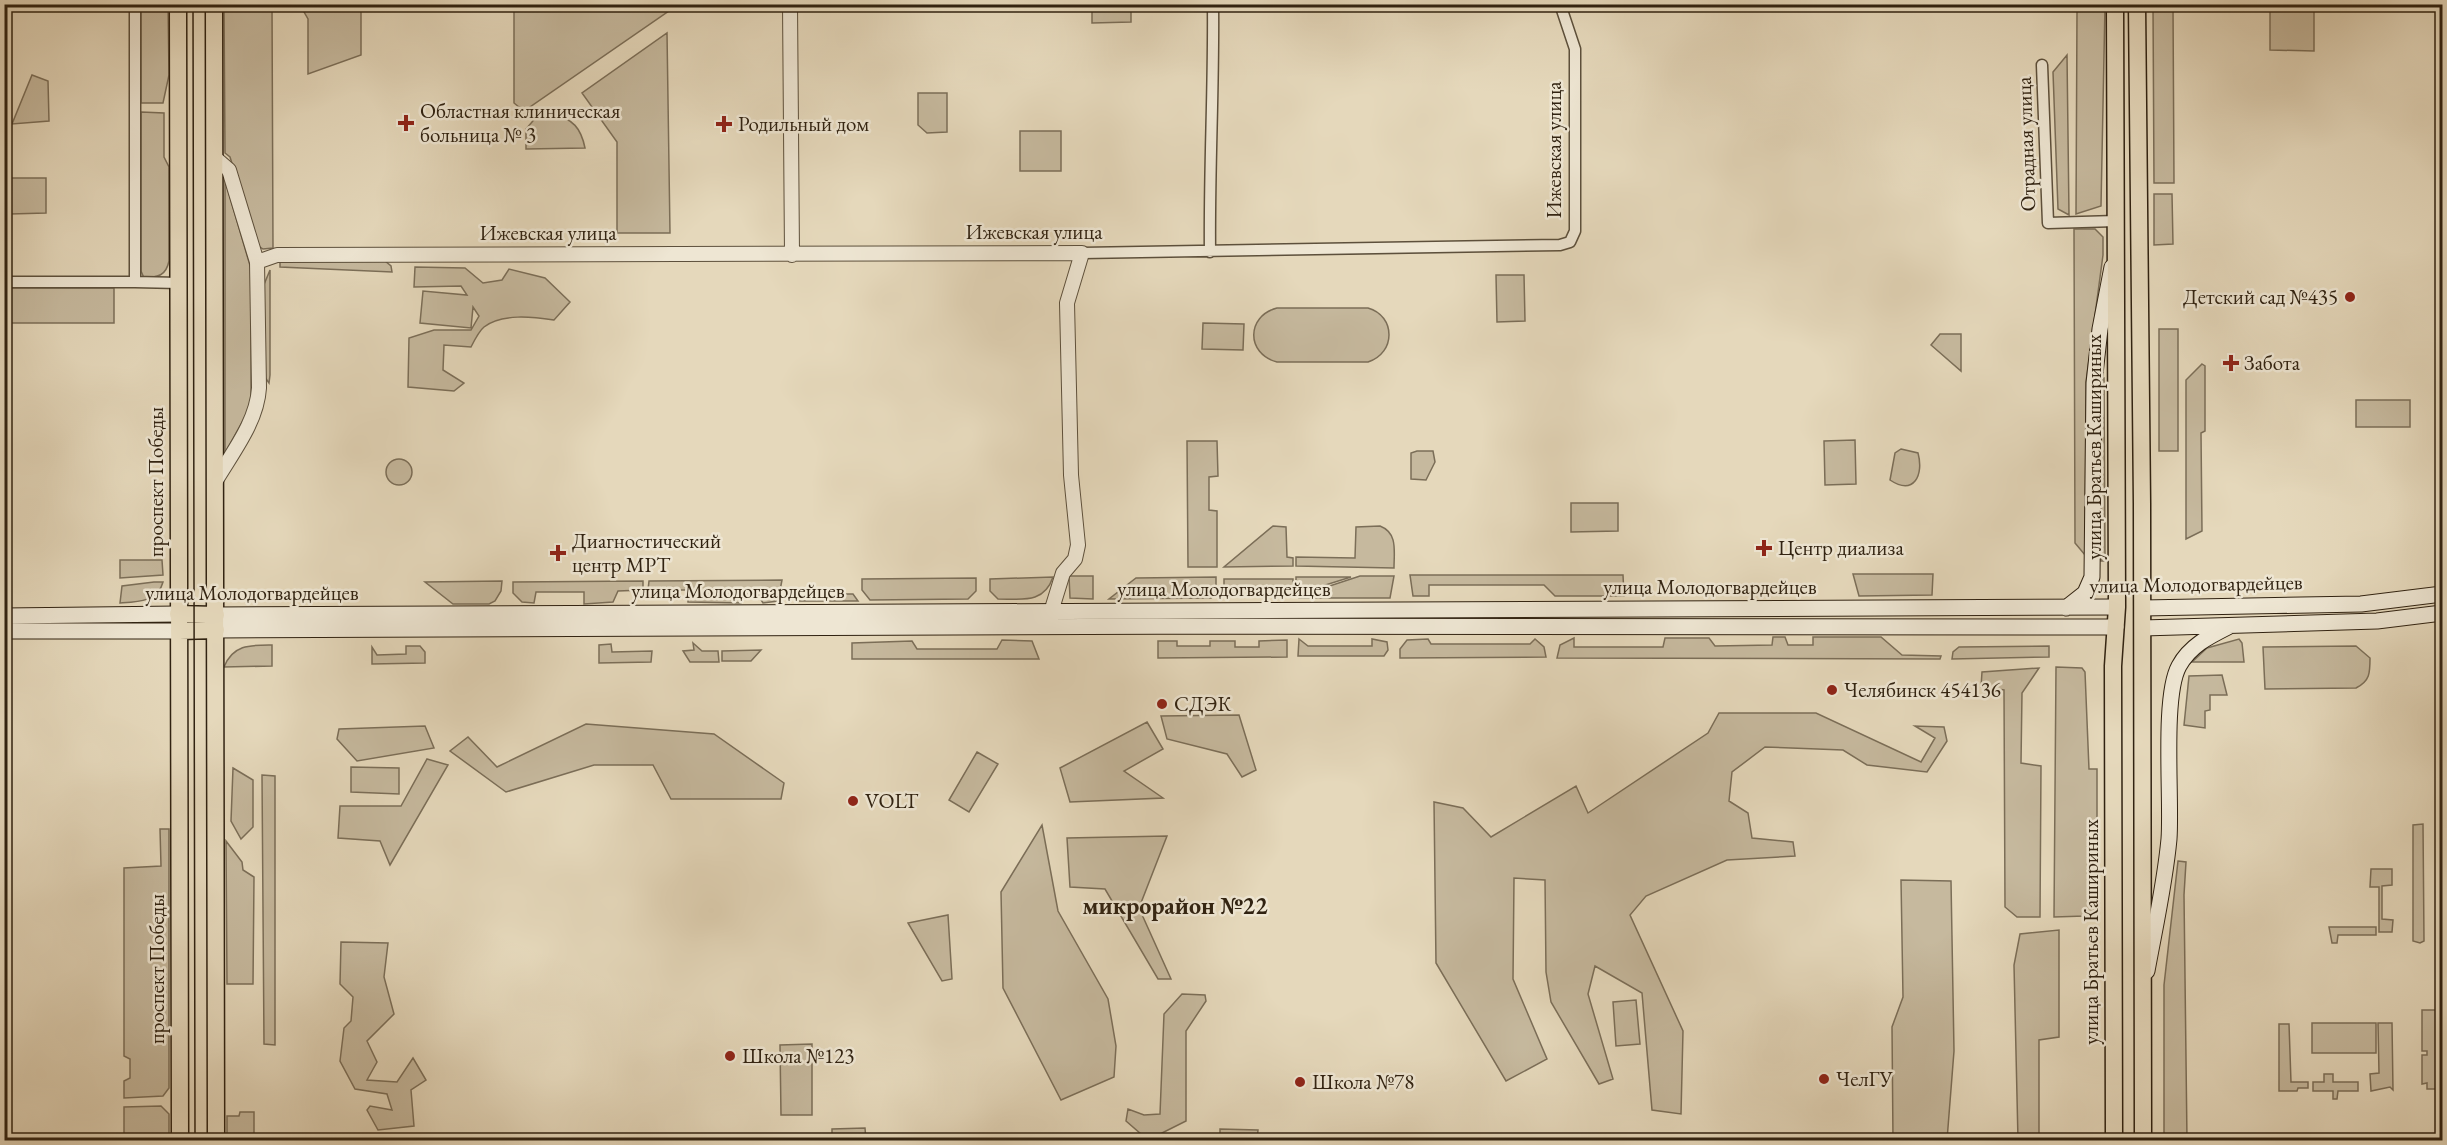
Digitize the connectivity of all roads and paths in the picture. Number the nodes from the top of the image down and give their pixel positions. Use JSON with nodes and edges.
{"nodes":[{"id":1,"x":135,"y":4,"type":"edge"},
{"id":2,"x":178,"y":4,"type":"edge"},
{"id":3,"x":214,"y":4,"type":"edge"},
{"id":4,"x":790,"y":4,"type":"edge"},
{"id":5,"x":1213,"y":4,"type":"edge"},
{"id":6,"x":1560,"y":4,"type":"edge"},
{"id":7,"x":2115,"y":4,"type":"edge"},
{"id":8,"x":2137,"y":4,"type":"edge"},
{"id":9,"x":2042,"y":65,"type":"dead end"},
{"id":10,"x":214,"y":157,"type":"junction"},
{"id":11,"x":2116,"y":222,"type":"junction"},
{"id":12,"x":2116,"y":246,"type":"junction"},
{"id":13,"x":1210,"y":252,"type":"junction"},
{"id":14,"x":1082,"y":253,"type":"junction"},
{"id":15,"x":792,"y":255,"type":"junction"},
{"id":16,"x":257,"y":262,"type":"junction"},
{"id":17,"x":4,"y":282,"type":"edge"},
{"id":18,"x":135,"y":282,"type":"junction"},
{"id":19,"x":179,"y":283,"type":"junction"},
{"id":20,"x":215,"y":482,"type":"junction"},
{"id":21,"x":2442,"y":594,"type":"edge"},
{"id":22,"x":2405,"y":600,"type":"junction"},
{"id":23,"x":2066,"y":608,"type":"junction"},
{"id":24,"x":2117,"y":608,"type":"junction"},
{"id":25,"x":2143,"y":608,"type":"junction"},
{"id":26,"x":2442,"y":613,"type":"edge"},
{"id":27,"x":4,"y":616,"type":"edge"},
{"id":28,"x":2405,"y":619,"type":"junction"},
{"id":29,"x":1051,"y":620,"type":"junction"},
{"id":30,"x":178,"y":623,"type":"junction"},
{"id":31,"x":216,"y":623,"type":"junction"},
{"id":32,"x":2116,"y":627,"type":"junction"},
{"id":33,"x":2228,"y":627,"type":"junction"},
{"id":34,"x":2143,"y":628,"type":"junction"},
{"id":35,"x":4,"y":631,"type":"edge"},
{"id":36,"x":2143,"y":997,"type":"junction"},
{"id":37,"x":180,"y":1140,"type":"edge"},
{"id":38,"x":216,"y":1140,"type":"edge"},
{"id":39,"x":2114,"y":1140,"type":"edge"},
{"id":40,"x":2143,"y":1140,"type":"edge"}],
"edges":[{"from":1,"to":18,"type":"street"},
{"from":2,"to":19,"type":"main road","name":"проспект Победы"},
{"from":3,"to":10,"type":"main road"},
{"from":4,"to":15,"type":"street"},
{"from":5,"to":13,"type":"street"},
{"from":6,"to":13,"type":"street","name":"Ижевская улица"},
{"from":7,"to":11,"type":"main road","name":"улица Братьев Кашириных"},
{"from":8,"to":25,"type":"main road"},
{"from":9,"to":11,"type":"street","name":"Отрадная улица"},
{"from":10,"to":16,"type":"street"},
{"from":10,"to":20,"type":"main road"},
{"from":11,"to":12,"type":"main road","name":"улица Братьев Кашириных"},
{"from":12,"to":23,"type":"main road"},
{"from":12,"to":24,"type":"main road","name":"улица Братьев Кашириных"},
{"from":13,"to":14,"type":"street","name":"Ижевская улица"},
{"from":14,"to":15,"type":"street","name":"Ижевская улица"},
{"from":14,"to":29,"type":"street"},
{"from":15,"to":16,"type":"street","name":"Ижевская улица"},
{"from":16,"to":20,"type":"street"},
{"from":17,"to":18,"type":"street"},
{"from":18,"to":19,"type":"street"},
{"from":19,"to":30,"type":"main road","name":"проспект Победы"},
{"from":20,"to":31,"type":"main road"},
{"from":21,"to":22,"type":"main road","name":"улица Молодогвардейцев"},
{"from":22,"to":25,"type":"main road","name":"улица Молодогвардейцев"},
{"from":22,"to":28,"type":"main road"},
{"from":23,"to":24,"type":"main road","name":"улица Молодогвардейцев"},
{"from":23,"to":29,"type":"main road","name":"улица Молодогвардейцев"},
{"from":24,"to":25,"type":"main road","name":"улица Молодогвардейцев"},
{"from":24,"to":32,"type":"main road","name":"улица Братьев Кашириных"},
{"from":25,"to":34,"type":"main road"},
{"from":26,"to":28,"type":"main road","name":"улица Молодогвардейцев"},
{"from":27,"to":30,"type":"main road","name":"улица Молодогвардейцев"},
{"from":28,"to":33,"type":"main road","name":"улица Молодогвардейцев"},
{"from":29,"to":31,"type":"main road","name":"улица Молодогвардейцев"},
{"from":29,"to":32,"type":"main road","name":"улица Молодогвардейцев"},
{"from":30,"to":31,"type":"main road","name":"улица Молодогвардейцев"},
{"from":30,"to":35,"type":"main road","name":"улица Молодогвардейцев"},
{"from":30,"to":37,"type":"main road","name":"проспект Победы"},
{"from":31,"to":38,"type":"main road"},
{"from":32,"to":34,"type":"main road","name":"улица Молодогвардейцев"},
{"from":32,"to":39,"type":"main road","name":"улица Братьев Кашириных"},
{"from":33,"to":34,"type":"main road","name":"улица Молодогвардейцев"},
{"from":33,"to":36,"type":"main road"},
{"from":34,"to":36,"type":"main road"},
{"from":36,"to":40,"type":"main road"}]}
